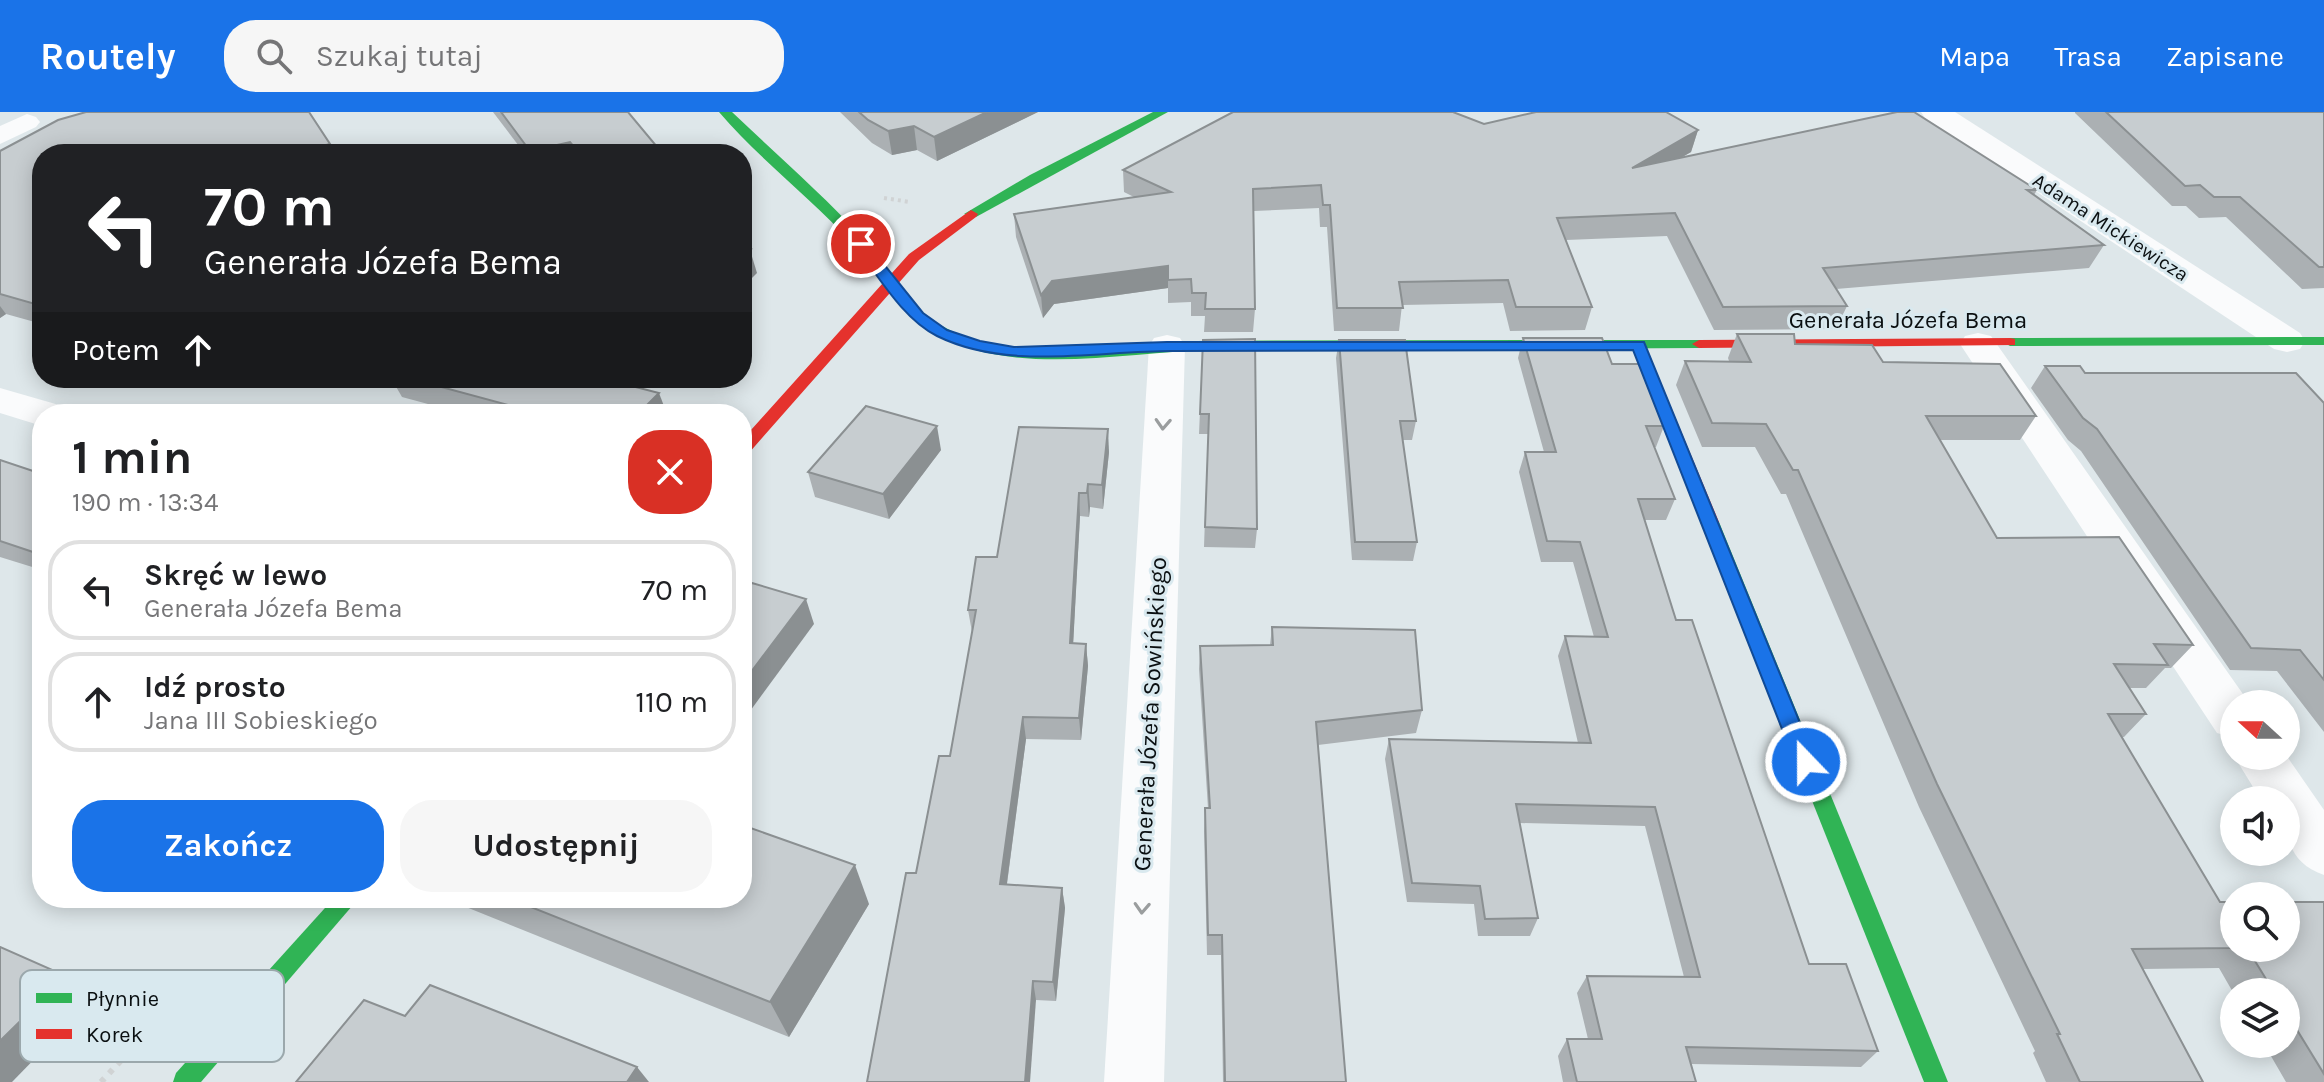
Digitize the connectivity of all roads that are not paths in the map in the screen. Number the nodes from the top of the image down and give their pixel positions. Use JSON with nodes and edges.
{"nodes":[{"id":1,"x":725,"y":112,"type":"edge"},
{"id":2,"x":1162,"y":112,"type":"edge"},
{"id":3,"x":1935,"y":112,"type":"edge"},
{"id":4,"x":27,"y":122,"type":"dead end"},
{"id":5,"x":0,"y":136,"type":"edge"},
{"id":6,"x":891,"y":283,"type":"junction"},
{"id":7,"x":2314,"y":342,"type":"edge"},
{"id":8,"x":1978,"y":344,"type":"junction"},
{"id":9,"x":1638,"y":345,"type":"junction"},
{"id":10,"x":1167,"y":346,"type":"junction"},
{"id":11,"x":0,"y":400,"type":"edge"},
{"id":12,"x":32,"y":410,"type":"edge"},
{"id":13,"x":752,"y":439,"type":"edge"},
{"id":14,"x":2220,"y":698,"type":"edge"},
{"id":15,"x":2268,"y":770,"type":"edge"},
{"id":16,"x":2324,"y":852,"type":"edge"},
{"id":17,"x":339,"y":908,"type":"edge"},
{"id":18,"x":284,"y":970,"type":"edge"},
{"id":19,"x":203,"y":1062,"type":"edge"},
{"id":20,"x":185,"y":1082,"type":"edge"},
{"id":21,"x":1134,"y":1082,"type":"edge"},
{"id":22,"x":1936,"y":1082,"type":"edge"}],
"edges":[{"from":1,"to":6,"type":"street","name":"Generała Józefa Bema"},
{"from":2,"to":6,"type":"street"},
{"from":3,"to":7,"type":"street","name":"Adama Mickiewicza"},
{"from":4,"to":5,"type":"lane"},
{"from":6,"to":10,"type":"street","name":"Generała Józefa Bema"},
{"from":6,"to":13,"type":"street"},
{"from":7,"to":8,"type":"street","name":"Generała Józefa Bema"},
{"from":8,"to":9,"type":"street","name":"Generała Józefa Bema"},
{"from":8,"to":14,"type":"street"},
{"from":9,"to":10,"type":"street","name":"Generała Józefa Bema"},
{"from":9,"to":22,"type":"street"},
{"from":10,"to":21,"type":"street","name":"Generała Józefa Sowińskiego","one_way":true},
{"from":11,"to":12,"type":"street"},
{"from":15,"to":16,"type":"street"},
{"from":17,"to":18,"type":"street"},
{"from":19,"to":20,"type":"street"}]}
